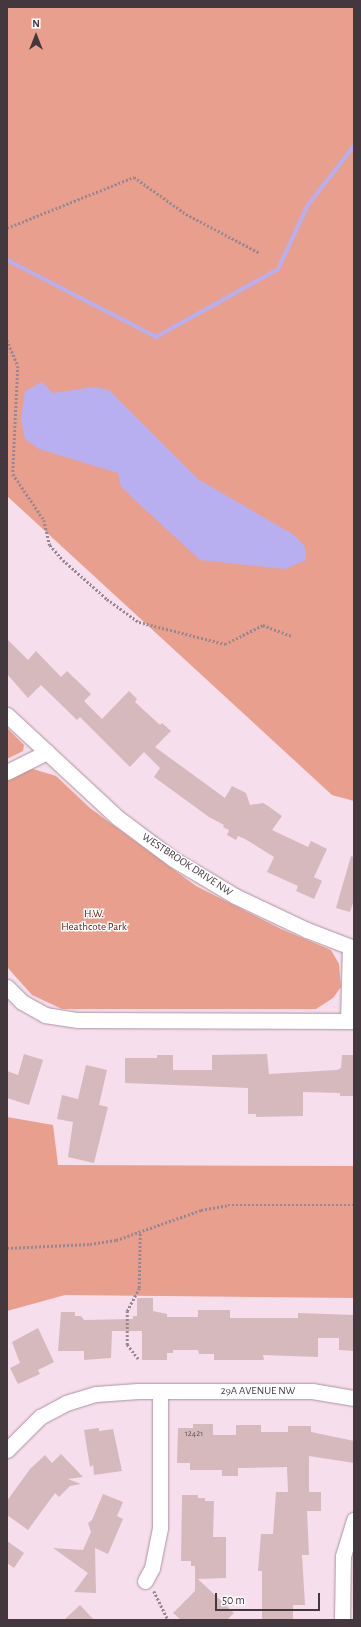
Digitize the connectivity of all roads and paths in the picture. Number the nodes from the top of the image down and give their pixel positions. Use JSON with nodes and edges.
{"nodes":[{"id":1,"x":7,"y":228,"type":"edge"},
{"id":2,"x":260,"y":253,"type":"dead end"},
{"id":3,"x":7,"y":340,"type":"edge"},
{"id":4,"x":292,"y":636,"type":"dead end"},
{"id":5,"x":7,"y":715,"type":"edge"},
{"id":6,"x":47,"y":752,"type":"junction"},
{"id":7,"x":7,"y":772,"type":"edge"},
{"id":8,"x":352,"y":947,"type":"edge"},
{"id":9,"x":7,"y":987,"type":"edge"},
{"id":10,"x":351,"y":1021,"type":"edge"},
{"id":11,"x":354,"y":1205,"type":"edge"},
{"id":12,"x":140,"y":1232,"type":"junction"},
{"id":13,"x":7,"y":1248,"type":"edge"},
{"id":14,"x":138,"y":1359,"type":"dead end"},
{"id":15,"x":160,"y":1391,"type":"junction"},
{"id":16,"x":354,"y":1398,"type":"edge"},
{"id":17,"x":7,"y":1450,"type":"edge"},
{"id":18,"x":354,"y":1520,"type":"edge"},
{"id":19,"x":147,"y":1579,"type":"joint"},
{"id":20,"x":168,"y":1620,"type":"edge"},
{"id":21,"x":342,"y":1620,"type":"edge"}],
"edges":[{"from":1,"to":2,"type":"path"},
{"from":3,"to":4,"type":"path"},
{"from":5,"to":6,"type":"street","name":"WESTBROOK DRIVE NW"},
{"from":6,"to":7,"type":"street"},
{"from":6,"to":8,"type":"street","name":"WESTBROOK DRIVE NW"},
{"from":8,"to":10,"type":"street"},
{"from":9,"to":10,"type":"street"},
{"from":11,"to":12,"type":"path"},
{"from":12,"to":13,"type":"path"},
{"from":12,"to":14,"type":"path"},
{"from":15,"to":16,"type":"street","name":"29A AVENUE NW"},
{"from":15,"to":17,"type":"street","name":"29A AVENUE NW"},
{"from":15,"to":19,"type":"street"},
{"from":18,"to":21,"type":"street"},
{"from":19,"to":20,"type":"path"}]}
